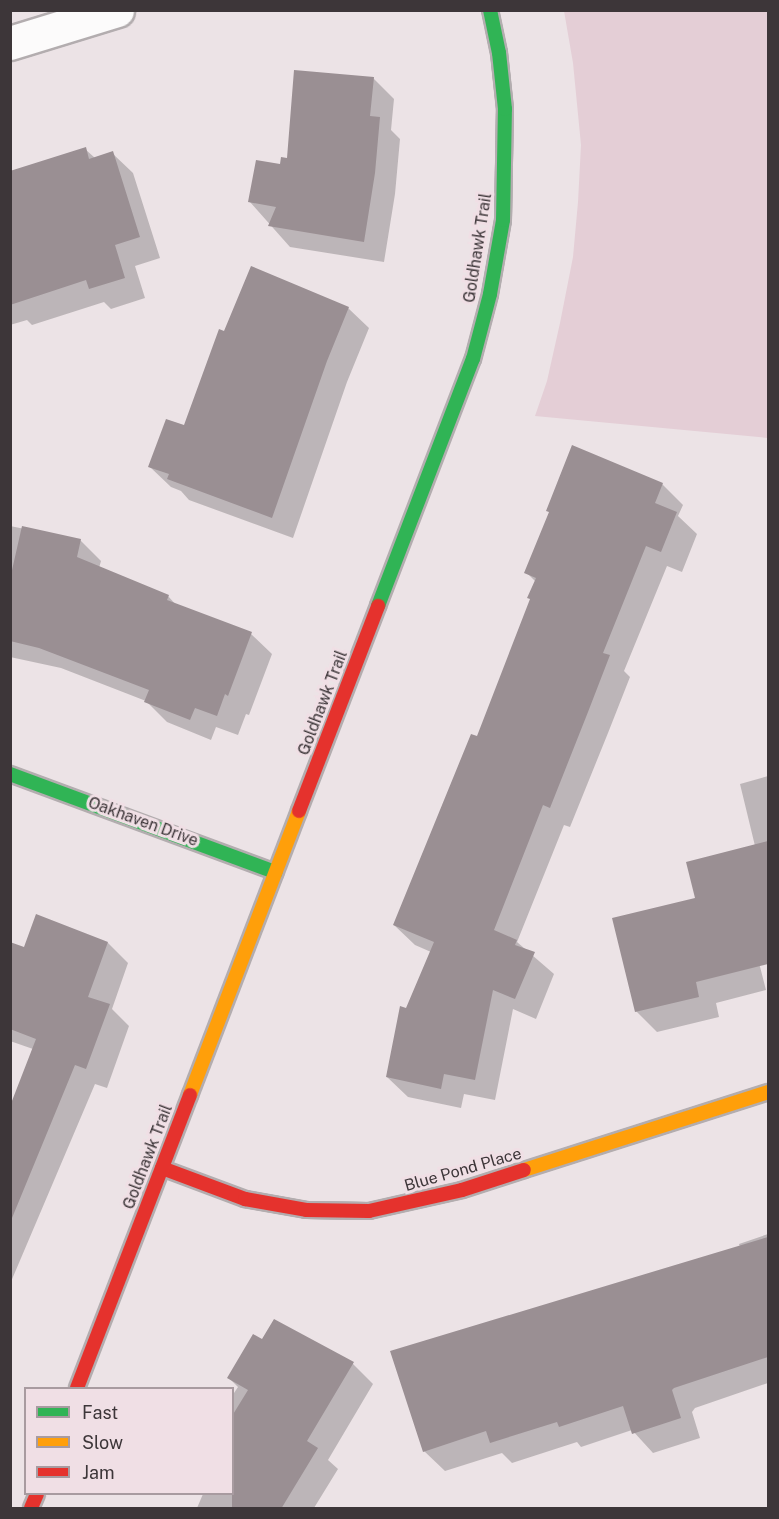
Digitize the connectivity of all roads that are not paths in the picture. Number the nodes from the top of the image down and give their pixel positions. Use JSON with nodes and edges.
{"nodes":[{"id":1,"x":117,"y":10,"type":"edge"},
{"id":2,"x":490,"y":10,"type":"edge"},
{"id":3,"x":10,"y":43,"type":"edge"},
{"id":4,"x":10,"y":774,"type":"edge"},
{"id":5,"x":275,"y":872,"type":"junction"},
{"id":6,"x":768,"y":1092,"type":"edge"},
{"id":7,"x":162,"y":1168,"type":"junction"},
{"id":8,"x":78,"y":1387,"type":"edge"},
{"id":9,"x":37,"y":1495,"type":"edge"},
{"id":10,"x":31,"y":1509,"type":"edge"}],
"edges":[{"from":1,"to":3,"type":"street"},
{"from":2,"to":5,"type":"street","name":"Goldhawk Trail"},
{"from":4,"to":5,"type":"street","name":"Oakhaven Drive"},
{"from":5,"to":7,"type":"street","name":"Goldhawk Trail"},
{"from":6,"to":7,"type":"street","name":"Blue Pond Place"},
{"from":7,"to":8,"type":"street","name":"Goldhawk Trail"},
{"from":9,"to":10,"type":"street"}]}
